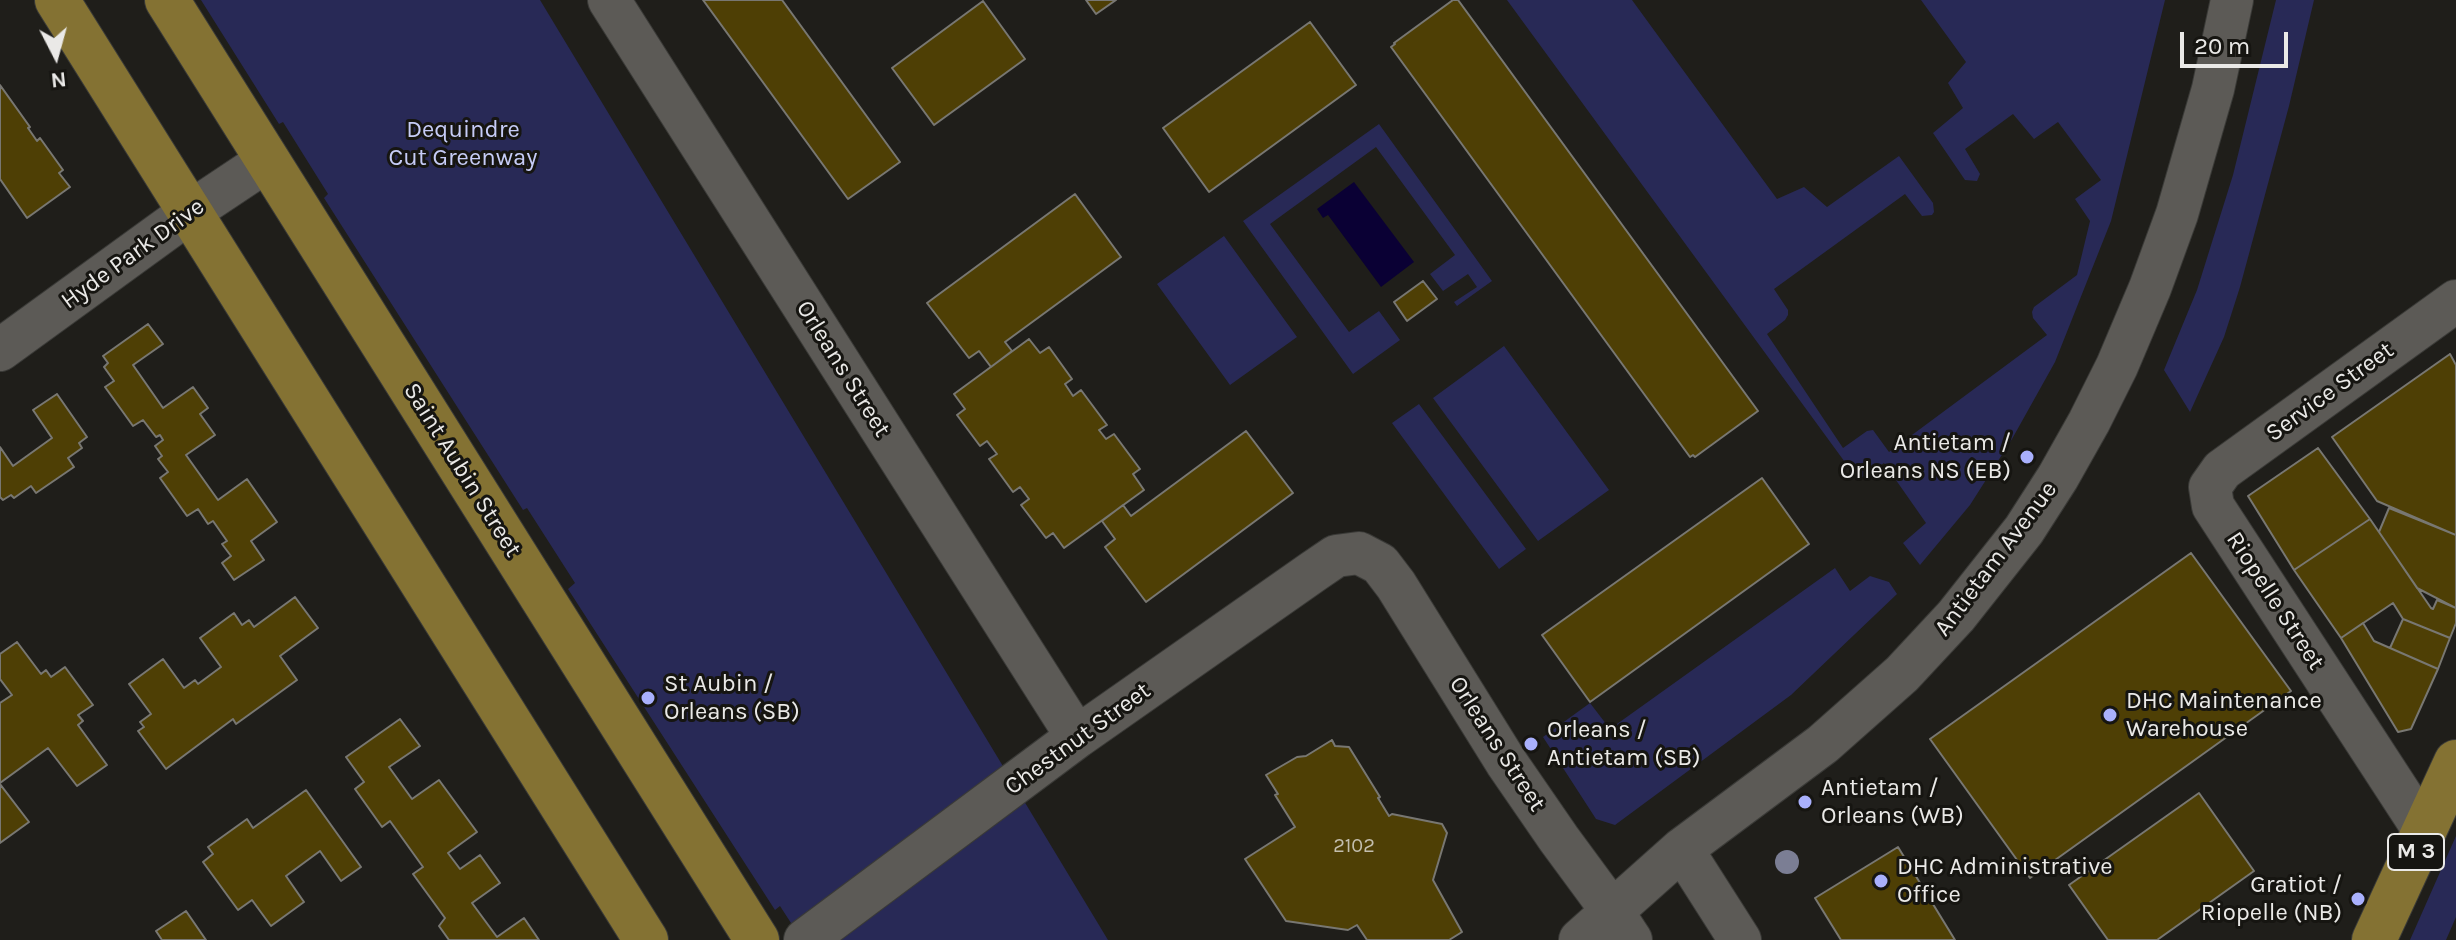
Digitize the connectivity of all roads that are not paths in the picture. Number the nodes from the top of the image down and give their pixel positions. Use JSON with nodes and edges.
{"nodes":[{"id":1,"x":57,"y":0,"type":"edge"},
{"id":2,"x":167,"y":0,"type":"edge"},
{"id":3,"x":609,"y":0,"type":"edge"},
{"id":4,"x":2232,"y":0,"type":"edge"},
{"id":5,"x":268,"y":160,"type":"junction"},
{"id":6,"x":190,"y":212,"type":"junction"},
{"id":7,"x":2456,"y":301,"type":"edge"},
{"id":8,"x":0,"y":350,"type":"edge"},
{"id":9,"x":2210,"y":487,"type":"joint"},
{"id":10,"x":1359,"y":553,"type":"joint"},
{"id":11,"x":1077,"y":737,"type":"junction"},
{"id":12,"x":2456,"y":762,"type":"edge"},
{"id":13,"x":2425,"y":832,"type":"junction"},
{"id":14,"x":1682,"y":849,"type":"junction"},
{"id":15,"x":1622,"y":925,"type":"edge"},
{"id":16,"x":817,"y":931,"type":"edge"},
{"id":17,"x":646,"y":940,"type":"edge"},
{"id":18,"x":757,"y":940,"type":"edge"},
{"id":19,"x":1580,"y":940,"type":"edge"},
{"id":20,"x":1740,"y":940,"type":"edge"},
{"id":21,"x":2374,"y":940,"type":"edge"}],
"edges":[{"from":1,"to":6,"type":"main road"},
{"from":2,"to":5,"type":"main road","name":"Saint Aubin Street"},
{"from":3,"to":11,"type":"street","name":"Orleans Street"},
{"from":4,"to":14,"type":"street","name":"Antietam Avenue"},
{"from":5,"to":6,"type":"street","name":"Hyde Park Drive"},
{"from":5,"to":18,"type":"main road","name":"Saint Aubin Street"},
{"from":6,"to":8,"type":"street","name":"Hyde Park Drive"},
{"from":6,"to":17,"type":"main road"},
{"from":7,"to":9,"type":"street","name":"Service Street"},
{"from":9,"to":13,"type":"street","name":"Riopelle Street"},
{"from":10,"to":11,"type":"street","name":"Chestnut Street"},
{"from":10,"to":15,"type":"street","name":"Orleans Street"},
{"from":11,"to":16,"type":"street","name":"Chestnut Street"},
{"from":12,"to":13,"type":"main road","number":"M 3"},
{"from":13,"to":21,"type":"main road","number":"M 3"},
{"from":14,"to":15,"type":"street","name":"Antietam Avenue"},
{"from":14,"to":20,"type":"street"},
{"from":15,"to":19,"type":"street","name":"Antietam Avenue"}]}
